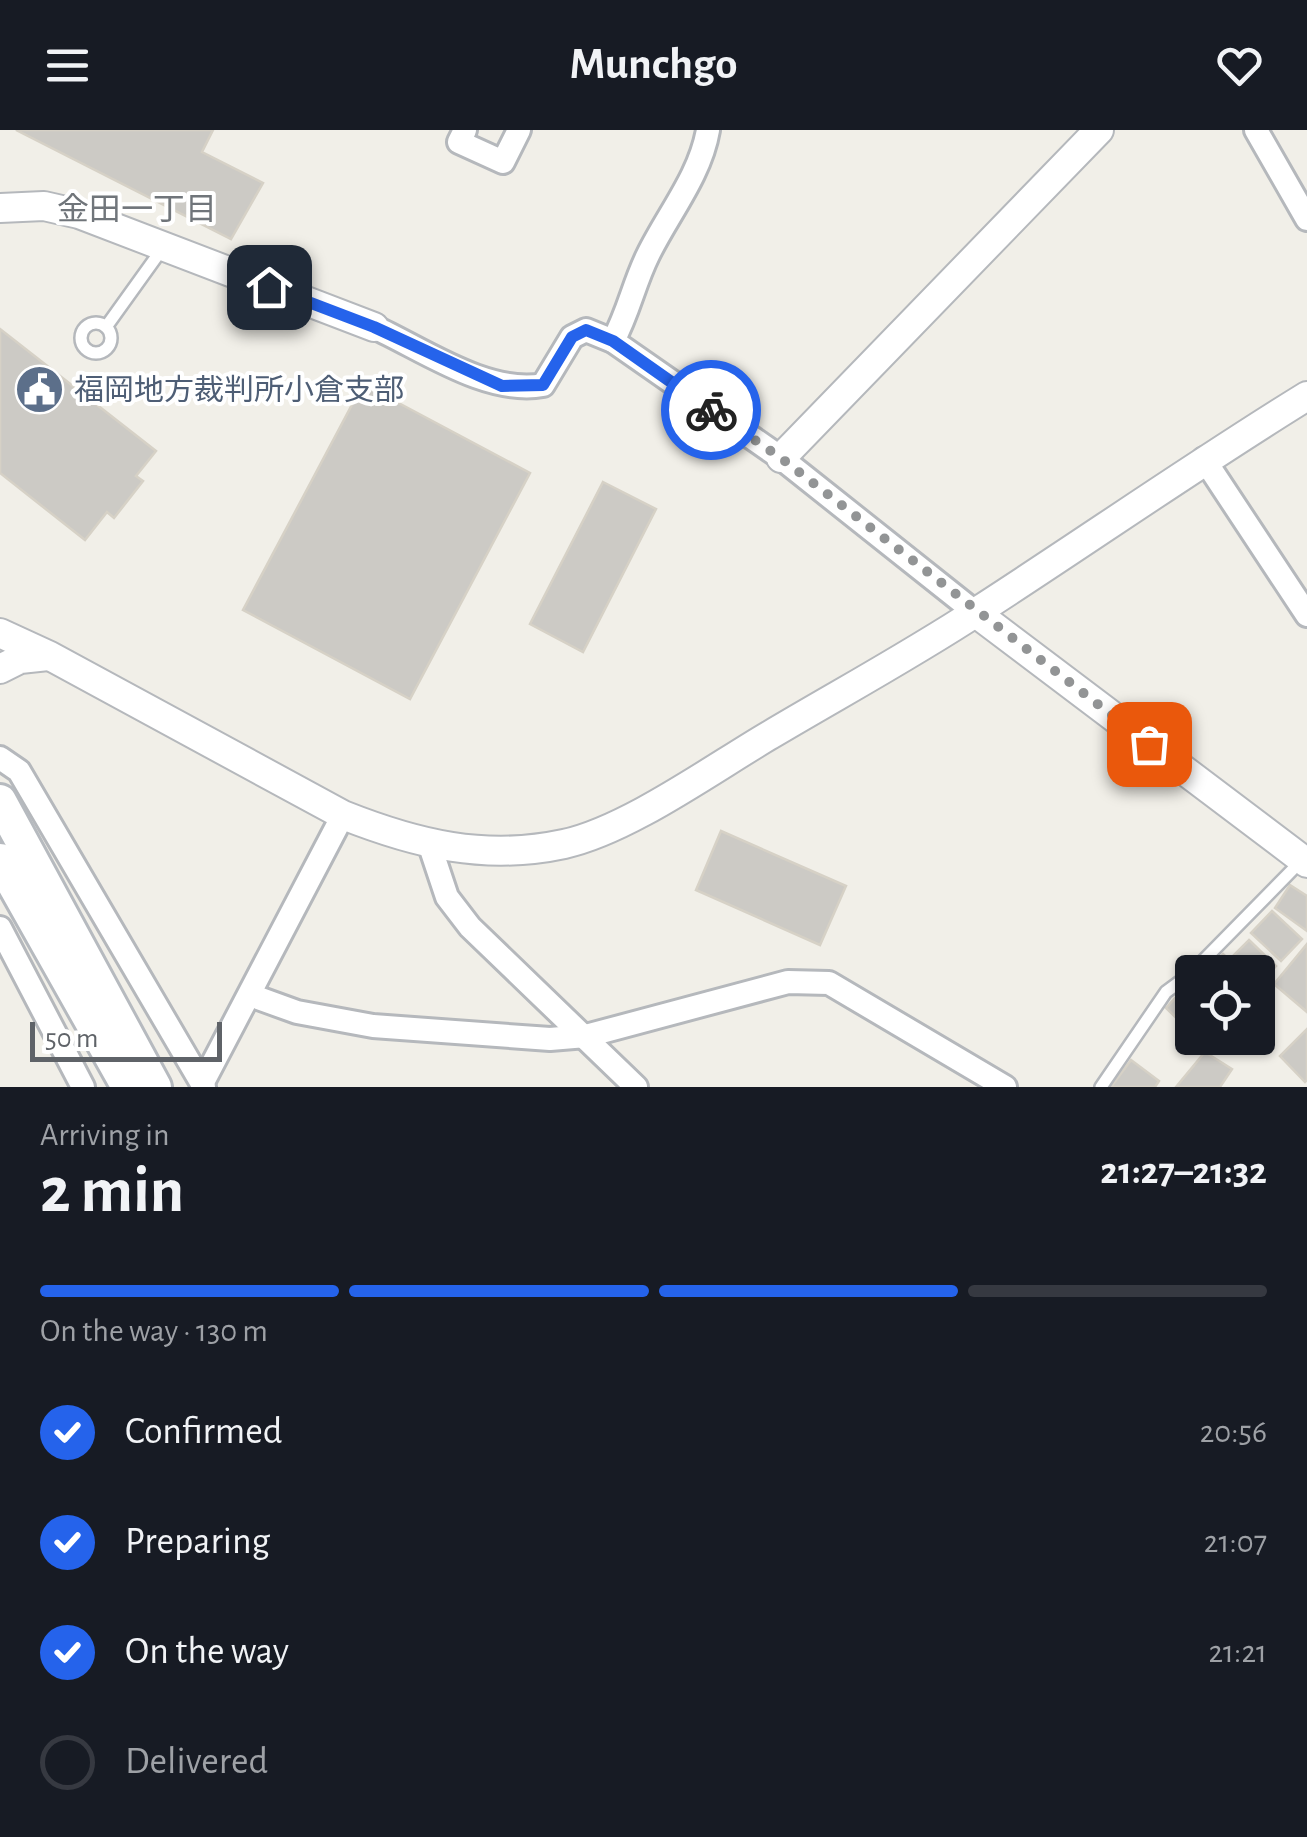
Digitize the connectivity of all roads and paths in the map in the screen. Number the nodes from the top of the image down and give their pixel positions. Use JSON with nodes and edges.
{"nodes":[{"id":1,"x":465,"y":130,"type":"edge"},
{"id":2,"x":518,"y":130,"type":"edge"},
{"id":3,"x":708,"y":130,"type":"edge"},
{"id":4,"x":1099,"y":130,"type":"edge"},
{"id":5,"x":1256,"y":130,"type":"edge"},
{"id":6,"x":0,"y":208,"type":"edge"},
{"id":7,"x":1307,"y":220,"type":"edge"},
{"id":8,"x":164,"y":247,"type":"junction"},
{"id":9,"x":106,"y":326,"type":"dead end"},
{"id":10,"x":374,"y":327,"type":"joint"},
{"id":11,"x":613,"y":341,"type":"junction"},
{"id":12,"x":1307,"y":396,"type":"edge"},
{"id":13,"x":781,"y":458,"type":"junction"},
{"id":14,"x":1204,"y":459,"type":"junction"},
{"id":15,"x":976,"y":613,"type":"junction"},
{"id":16,"x":1307,"y":615,"type":"edge"},
{"id":17,"x":0,"y":620,"type":"edge"},
{"id":18,"x":0,"y":633,"type":"edge"},
{"id":19,"x":50,"y":656,"type":"junction"},
{"id":20,"x":0,"y":669,"type":"edge"},
{"id":21,"x":0,"y":758,"type":"edge"},
{"id":22,"x":0,"y":801,"type":"edge"},
{"id":23,"x":343,"y":816,"type":"junction"},
{"id":24,"x":430,"y":846,"type":"junction"},
{"id":25,"x":0,"y":860,"type":"edge"},
{"id":26,"x":1305,"y":861,"type":"edge"},
{"id":27,"x":0,"y":928,"type":"edge"},
{"id":28,"x":73,"y":957,"type":"junction"},
{"id":29,"x":250,"y":995,"type":"junction"},
{"id":30,"x":586,"y":1036,"type":"junction"},
{"id":31,"x":203,"y":1086,"type":"edge"},
{"id":32,"x":83,"y":1087,"type":"edge"},
{"id":33,"x":128,"y":1087,"type":"edge"},
{"id":34,"x":155,"y":1087,"type":"edge"},
{"id":35,"x":636,"y":1087,"type":"edge"},
{"id":36,"x":1005,"y":1087,"type":"edge"},
{"id":37,"x":1101,"y":1087,"type":"edge"}],
"edges":[{"from":1,"to":2,"type":"street"},
{"from":3,"to":11,"type":"street"},
{"from":4,"to":13,"type":"street"},
{"from":5,"to":7,"type":"street"},
{"from":6,"to":8,"type":"street"},
{"from":8,"to":9,"type":"lane"},
{"from":8,"to":10,"type":"street"},
{"from":10,"to":11,"type":"street"},
{"from":11,"to":13,"type":"street"},
{"from":12,"to":14,"type":"street"},
{"from":13,"to":15,"type":"street"},
{"from":14,"to":15,"type":"street"},
{"from":14,"to":16,"type":"street"},
{"from":15,"to":24,"type":"street"},
{"from":15,"to":26,"type":"street"},
{"from":17,"to":19,"type":"street"},
{"from":18,"to":19,"type":"street"},
{"from":19,"to":20,"type":"street"},
{"from":19,"to":23,"type":"street"},
{"from":21,"to":31,"type":"street"},
{"from":22,"to":28,"type":"main road"},
{"from":23,"to":24,"type":"street"},
{"from":23,"to":29,"type":"street"},
{"from":24,"to":30,"type":"street"},
{"from":25,"to":28,"type":"main road"},
{"from":26,"to":37,"type":"lane"},
{"from":27,"to":32,"type":"street"},
{"from":28,"to":33,"type":"main road"},
{"from":28,"to":34,"type":"main road"},
{"from":29,"to":30,"type":"street"},
{"from":29,"to":31,"type":"street"},
{"from":30,"to":35,"type":"street"},
{"from":30,"to":36,"type":"street"}]}
